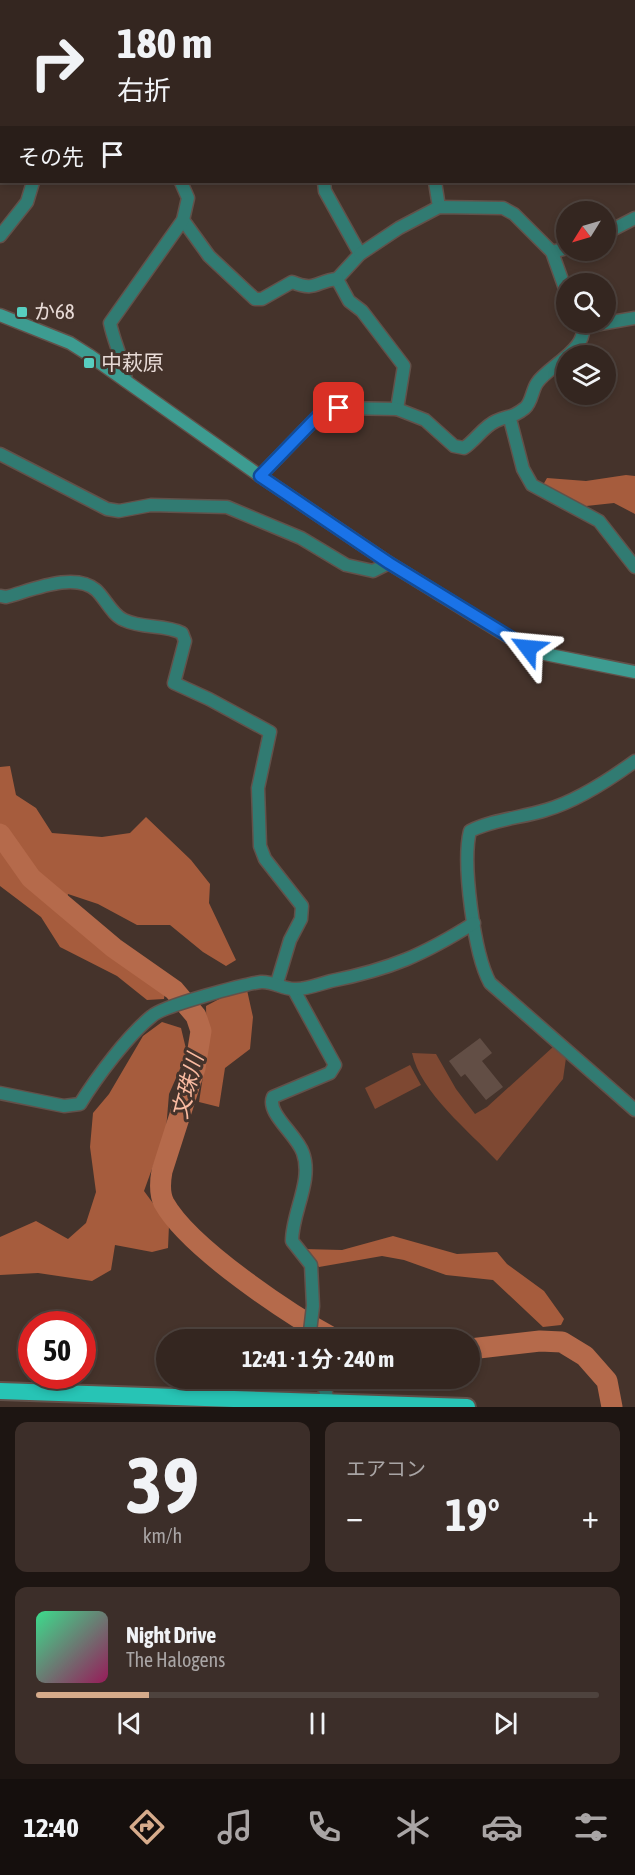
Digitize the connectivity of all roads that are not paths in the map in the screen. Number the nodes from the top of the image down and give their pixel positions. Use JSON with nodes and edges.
{"nodes":[{"id":1,"x":33,"y":183,"type":"edge"},
{"id":2,"x":181,"y":183,"type":"edge"},
{"id":3,"x":324,"y":183,"type":"edge"},
{"id":4,"x":435,"y":183,"type":"edge"},
{"id":5,"x":438,"y":207,"type":"junction"},
{"id":6,"x":635,"y":218,"type":"edge"},
{"id":7,"x":183,"y":220,"type":"junction"},
{"id":8,"x":616,"y":228,"type":"edge"},
{"id":9,"x":0,"y":236,"type":"edge"},
{"id":10,"x":556,"y":251,"type":"edge"},
{"id":11,"x":552,"y":252,"type":"junction"},
{"id":12,"x":360,"y":254,"type":"junction"},
{"id":13,"x":560,"y":273,"type":"edge"},
{"id":14,"x":337,"y":279,"type":"junction"},
{"id":15,"x":0,"y":315,"type":"edge"},
{"id":16,"x":635,"y":318,"type":"edge"},
{"id":17,"x":616,"y":321,"type":"edge"},
{"id":18,"x":581,"y":333,"type":"edge"},
{"id":19,"x":126,"y":381,"type":"junction"},
{"id":20,"x":397,"y":409,"type":"junction"},
{"id":21,"x":510,"y":419,"type":"junction"},
{"id":22,"x":0,"y":454,"type":"edge"},
{"id":23,"x":260,"y":476,"type":"junction"},
{"id":24,"x":389,"y":563,"type":"junction"},
{"id":25,"x":635,"y":567,"type":"edge"},
{"id":26,"x":0,"y":596,"type":"edge"},
{"id":27,"x":635,"y":672,"type":"edge"},
{"id":28,"x":635,"y":761,"type":"edge"},
{"id":29,"x":474,"y":923,"type":"junction"},
{"id":30,"x":277,"y":983,"type":"junction"},
{"id":31,"x":294,"y":990,"type":"junction"},
{"id":32,"x":0,"y":1093,"type":"edge"},
{"id":33,"x":635,"y":1110,"type":"edge"},
{"id":34,"x":310,"y":1329,"type":"edge"},
{"id":35,"x":325,"y":1389,"type":"edge"},
{"id":36,"x":0,"y":1391,"type":"edge"},
{"id":37,"x":328,"y":1401,"type":"junction"},
{"id":38,"x":467,"y":1407,"type":"edge"}],
"edges":[{"from":1,"to":9,"type":"street"},
{"from":2,"to":7,"type":"street"},
{"from":3,"to":12,"type":"street"},
{"from":4,"to":5,"type":"street"},
{"from":5,"to":11,"type":"street"},
{"from":5,"to":12,"type":"street"},
{"from":6,"to":8,"type":"street"},
{"from":7,"to":14,"type":"street"},
{"from":7,"to":19,"type":"street"},
{"from":10,"to":11,"type":"street"},
{"from":11,"to":13,"type":"street"},
{"from":12,"to":14,"type":"street"},
{"from":14,"to":20,"type":"street"},
{"from":15,"to":19,"type":"main road"},
{"from":16,"to":17,"type":"street"},
{"from":18,"to":21,"type":"street"},
{"from":19,"to":23,"type":"main road"},
{"from":20,"to":21,"type":"street"},
{"from":20,"to":23,"type":"street"},
{"from":21,"to":25,"type":"street"},
{"from":22,"to":24,"type":"street"},
{"from":23,"to":24,"type":"main road"},
{"from":24,"to":27,"type":"main road"},
{"from":26,"to":30,"type":"street"},
{"from":28,"to":29,"type":"street"},
{"from":29,"to":31,"type":"street"},
{"from":29,"to":33,"type":"street"},
{"from":30,"to":31,"type":"street"},
{"from":30,"to":32,"type":"street"},
{"from":31,"to":34,"type":"street"},
{"from":35,"to":37,"type":"street"},
{"from":36,"to":37,"type":"highway"},
{"from":37,"to":38,"type":"highway"}]}
